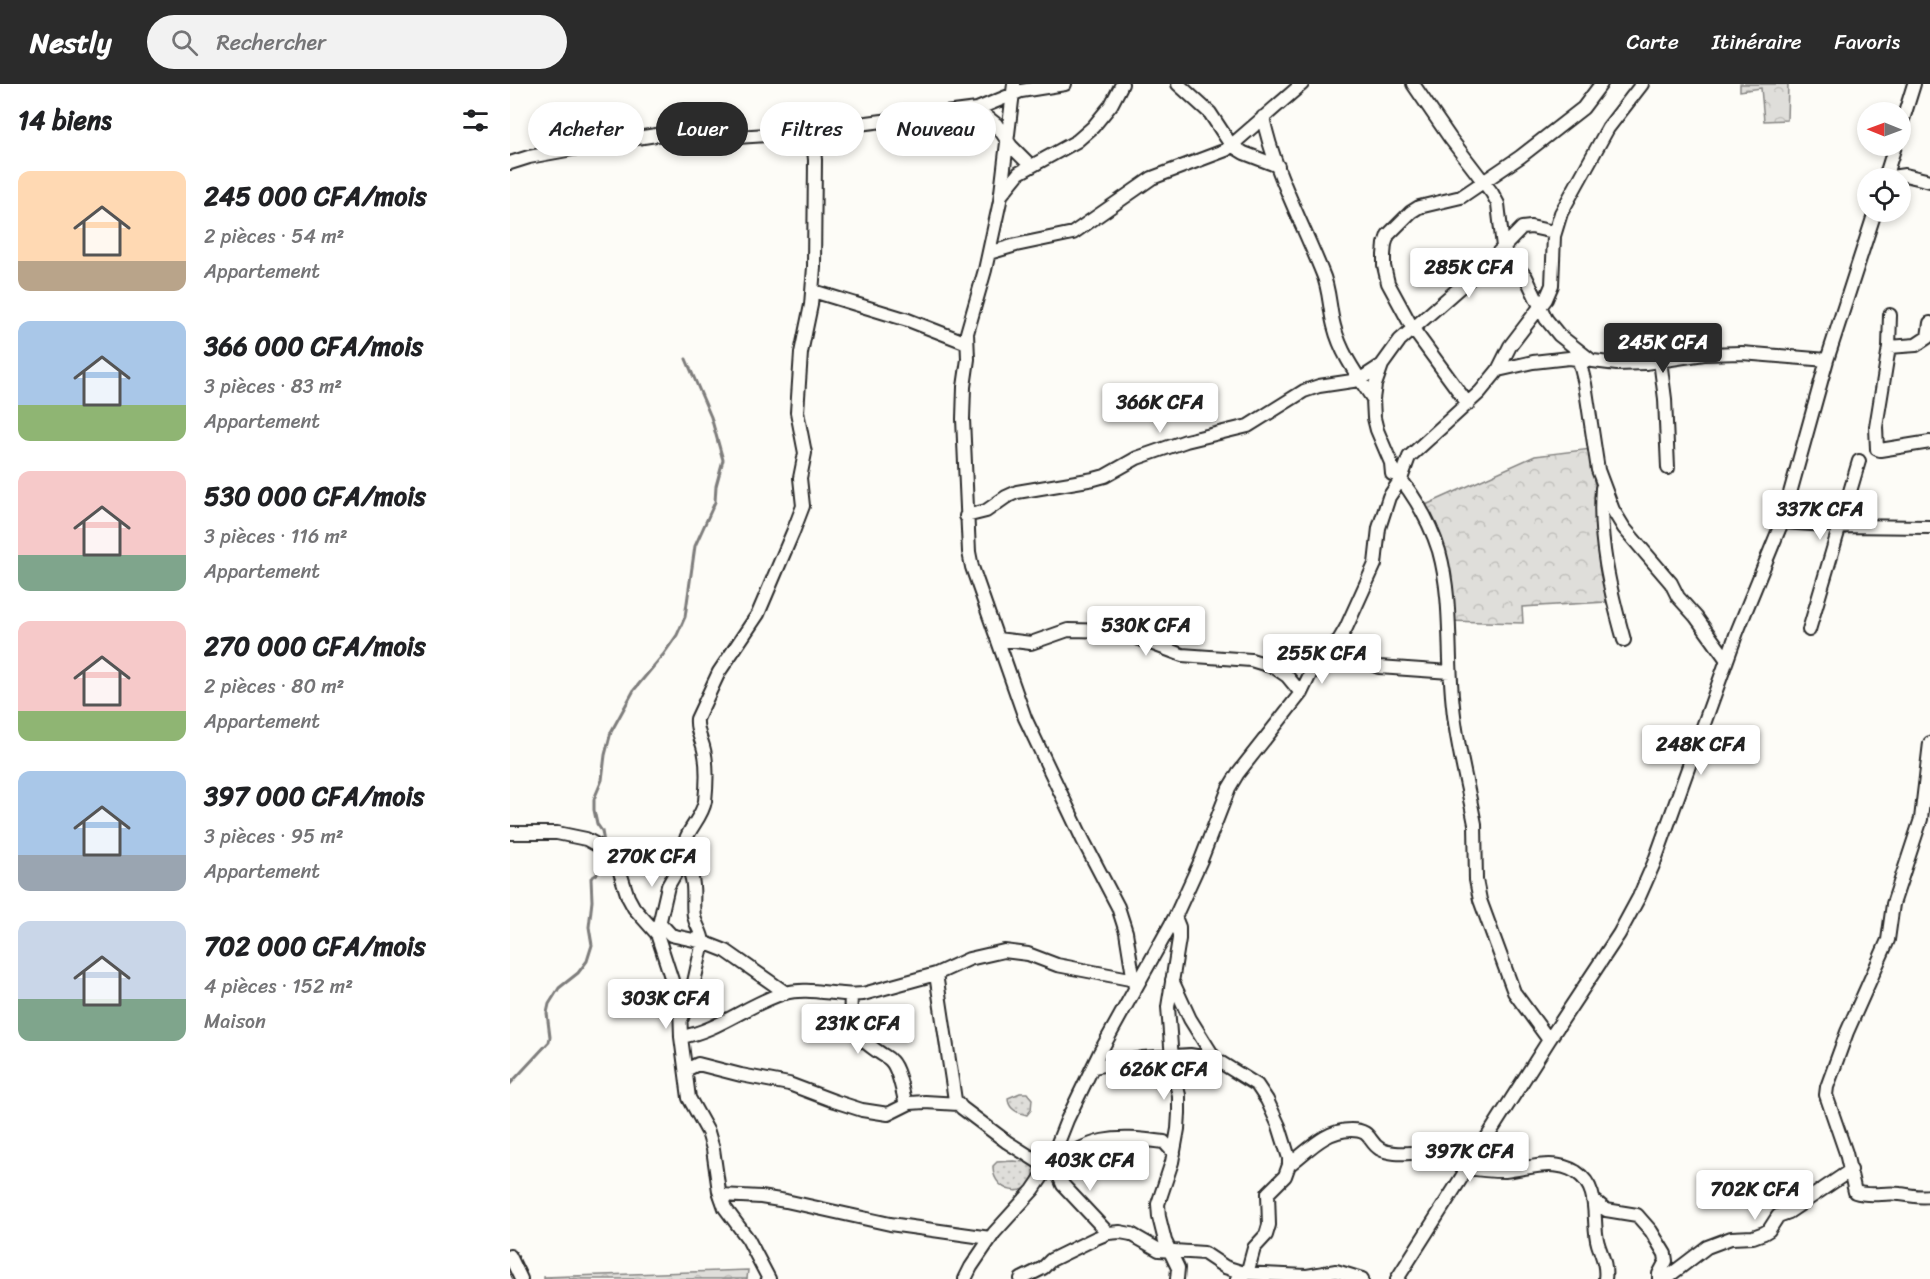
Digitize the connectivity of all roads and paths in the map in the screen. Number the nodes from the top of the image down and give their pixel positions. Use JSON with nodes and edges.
{"nodes":[{"id":1,"x":1065,"y":84,"type":"edge"},
{"id":2,"x":1122,"y":84,"type":"edge"},
{"id":3,"x":1178,"y":84,"type":"edge"},
{"id":4,"x":1302,"y":84,"type":"edge"},
{"id":5,"x":1413,"y":84,"type":"edge"},
{"id":6,"x":1601,"y":84,"type":"edge"},
{"id":7,"x":1642,"y":84,"type":"edge"},
{"id":8,"x":1914,"y":84,"type":"edge"},
{"id":9,"x":1013,"y":89,"type":"edge"},
{"id":10,"x":990,"y":102,"type":"edge"},
{"id":11,"x":1908,"y":102,"type":"edge"},
{"id":12,"x":1263,"y":117,"type":"junction"},
{"id":13,"x":996,"y":124,"type":"edge"},
{"id":14,"x":760,"y":135,"type":"edge"},
{"id":15,"x":1007,"y":141,"type":"junction"},
{"id":16,"x":1231,"y":146,"type":"junction"},
{"id":17,"x":815,"y":156,"type":"edge"},
{"id":18,"x":510,"y":163,"type":"edge"},
{"id":19,"x":1031,"y":166,"type":"junction"},
{"id":20,"x":1278,"y":166,"type":"junction"},
{"id":21,"x":1911,"y":177,"type":"edge"},
{"id":22,"x":1930,"y":181,"type":"edge"},
{"id":23,"x":1484,"y":183,"type":"junction"},
{"id":24,"x":1001,"y":195,"type":"junction"},
{"id":25,"x":1872,"y":222,"type":"edge"},
{"id":26,"x":1554,"y":232,"type":"junction"},
{"id":27,"x":1503,"y":247,"type":"junction"},
{"id":28,"x":989,"y":253,"type":"junction"},
{"id":29,"x":813,"y":291,"type":"junction"},
{"id":30,"x":1540,"y":308,"type":"junction"},
{"id":31,"x":1890,"y":315,"type":"dead end"},
{"id":32,"x":1930,"y":323,"type":"edge"},
{"id":33,"x":1413,"y":328,"type":"junction"},
{"id":34,"x":967,"y":343,"type":"junction"},
{"id":35,"x":1889,"y":347,"type":"junction"},
{"id":36,"x":1660,"y":360,"type":"junction"},
{"id":37,"x":1827,"y":360,"type":"junction"},
{"id":38,"x":1585,"y":361,"type":"junction"},
{"id":39,"x":1382,"y":365,"type":"junction"},
{"id":40,"x":1498,"y":370,"type":"junction"},
{"id":41,"x":1359,"y":380,"type":"junction"},
{"id":42,"x":1373,"y":399,"type":"junction"},
{"id":43,"x":1468,"y":404,"type":"junction"},
{"id":44,"x":1930,"y":442,"type":"edge"},
{"id":45,"x":1859,"y":461,"type":"dead end"},
{"id":46,"x":1392,"y":468,"type":"junction"},
{"id":47,"x":1668,"y":468,"type":"dead end"},
{"id":48,"x":1401,"y":479,"type":"junction"},
{"id":49,"x":1602,"y":485,"type":"junction"},
{"id":50,"x":1389,"y":497,"type":"junction"},
{"id":51,"x":966,"y":516,"type":"junction"},
{"id":52,"x":1782,"y":522,"type":"junction"},
{"id":53,"x":1841,"y":526,"type":"junction"},
{"id":54,"x":1930,"y":527,"type":"edge"},
{"id":55,"x":1809,"y":630,"type":"dead end"},
{"id":56,"x":997,"y":639,"type":"junction"},
{"id":57,"x":1339,"y":640,"type":"junction"},
{"id":58,"x":1624,"y":640,"type":"dead end"},
{"id":59,"x":1727,"y":660,"type":"junction"},
{"id":60,"x":1450,"y":672,"type":"junction"},
{"id":61,"x":1301,"y":693,"type":"junction"},
{"id":62,"x":1930,"y":743,"type":"edge"},
{"id":63,"x":510,"y":833,"type":"edge"},
{"id":64,"x":684,"y":858,"type":"junction"},
{"id":65,"x":1175,"y":917,"type":"junction"},
{"id":66,"x":658,"y":929,"type":"junction"},
{"id":67,"x":703,"y":942,"type":"junction"},
{"id":68,"x":936,"y":975,"type":"junction"},
{"id":69,"x":1172,"y":979,"type":"junction"},
{"id":70,"x":1135,"y":984,"type":"junction"},
{"id":71,"x":786,"y":993,"type":"junction"},
{"id":72,"x":851,"y":995,"type":"junction"},
{"id":73,"x":681,"y":1018,"type":"junction"},
{"id":74,"x":681,"y":1038,"type":"junction"},
{"id":75,"x":1549,"y":1040,"type":"junction"},
{"id":76,"x":1172,"y":1055,"type":"junction"},
{"id":77,"x":1215,"y":1059,"type":"junction"},
{"id":78,"x":1093,"y":1067,"type":"junction"},
{"id":79,"x":686,"y":1070,"type":"junction"},
{"id":80,"x":959,"y":1104,"type":"junction"},
{"id":81,"x":906,"y":1105,"type":"junction"},
{"id":82,"x":1174,"y":1153,"type":"junction"},
{"id":83,"x":1289,"y":1165,"type":"junction"},
{"id":84,"x":1051,"y":1166,"type":"junction"},
{"id":85,"x":1467,"y":1168,"type":"junction"},
{"id":86,"x":1851,"y":1170,"type":"junction"},
{"id":87,"x":721,"y":1195,"type":"junction"},
{"id":88,"x":1930,"y":1196,"type":"edge"},
{"id":89,"x":1594,"y":1200,"type":"junction"},
{"id":90,"x":1108,"y":1233,"type":"junction"},
{"id":91,"x":990,"y":1238,"type":"junction"},
{"id":92,"x":1170,"y":1252,"type":"junction"},
{"id":93,"x":510,"y":1256,"type":"edge"},
{"id":94,"x":1241,"y":1276,"type":"edge"},
{"id":95,"x":521,"y":1279,"type":"edge"},
{"id":96,"x":769,"y":1279,"type":"edge"},
{"id":97,"x":965,"y":1279,"type":"edge"},
{"id":98,"x":1021,"y":1279,"type":"edge"},
{"id":99,"x":1178,"y":1279,"type":"edge"},
{"id":100,"x":1362,"y":1279,"type":"edge"},
{"id":101,"x":1397,"y":1279,"type":"edge"},
{"id":102,"x":1605,"y":1279,"type":"edge"},
{"id":103,"x":1659,"y":1279,"type":"edge"},
{"id":104,"x":1665,"y":1279,"type":"edge"}],
"edges":[{"from":1,"to":9,"type":"street"},
{"from":2,"to":19,"type":"street"},
{"from":3,"to":16,"type":"street"},
{"from":4,"to":12,"type":"street"},
{"from":5,"to":23,"type":"street"},
{"from":6,"to":23,"type":"street"},
{"from":7,"to":26,"type":"street"},
{"from":8,"to":11,"type":"street"},
{"from":9,"to":10,"type":"street"},
{"from":9,"to":15,"type":"street"},
{"from":12,"to":16,"type":"street"},
{"from":12,"to":20,"type":"street"},
{"from":13,"to":15,"type":"street"},
{"from":14,"to":18,"type":"street"},
{"from":15,"to":19,"type":"street"},
{"from":15,"to":24,"type":"street"},
{"from":16,"to":20,"type":"street"},
{"from":16,"to":28,"type":"street"},
{"from":17,"to":29,"type":"street"},
{"from":19,"to":24,"type":"street"},
{"from":20,"to":41,"type":"street"},
{"from":21,"to":22,"type":"street"},
{"from":23,"to":27,"type":"street"},
{"from":23,"to":33,"type":"street"},
{"from":24,"to":28,"type":"street"},
{"from":25,"to":37,"type":"street"},
{"from":26,"to":27,"type":"street"},
{"from":26,"to":30,"type":"street"},
{"from":27,"to":30,"type":"street"},
{"from":27,"to":33,"type":"street"},
{"from":28,"to":34,"type":"street"},
{"from":29,"to":34,"type":"street"},
{"from":29,"to":64,"type":"street"},
{"from":30,"to":38,"type":"street"},
{"from":30,"to":40,"type":"street"},
{"from":31,"to":35,"type":"street"},
{"from":32,"to":35,"type":"street"},
{"from":33,"to":39,"type":"street"},
{"from":33,"to":43,"type":"street"},
{"from":34,"to":51,"type":"street"},
{"from":35,"to":44,"type":"street"},
{"from":36,"to":37,"type":"street"},
{"from":36,"to":38,"type":"street"},
{"from":36,"to":47,"type":"street"},
{"from":37,"to":52,"type":"street"},
{"from":38,"to":40,"type":"street"},
{"from":38,"to":49,"type":"street"},
{"from":39,"to":41,"type":"street"},
{"from":39,"to":42,"type":"street"},
{"from":40,"to":43,"type":"street"},
{"from":41,"to":42,"type":"street"},
{"from":41,"to":51,"type":"street"},
{"from":42,"to":46,"type":"street"},
{"from":43,"to":48,"type":"street"},
{"from":45,"to":53,"type":"street"},
{"from":46,"to":48,"type":"street"},
{"from":46,"to":50,"type":"street"},
{"from":48,"to":50,"type":"street"},
{"from":48,"to":60,"type":"street"},
{"from":49,"to":58,"type":"street"},
{"from":49,"to":59,"type":"street"},
{"from":50,"to":57,"type":"street"},
{"from":51,"to":56,"type":"street"},
{"from":52,"to":53,"type":"street"},
{"from":52,"to":59,"type":"street"},
{"from":53,"to":54,"type":"street"},
{"from":53,"to":55,"type":"street"},
{"from":56,"to":61,"type":"street"},
{"from":56,"to":70,"type":"street"},
{"from":57,"to":60,"type":"street"},
{"from":57,"to":61,"type":"street"},
{"from":59,"to":75,"type":"street"},
{"from":60,"to":75,"type":"street"},
{"from":61,"to":65,"type":"street"},
{"from":62,"to":86,"type":"street"},
{"from":63,"to":66,"type":"street"},
{"from":64,"to":66,"type":"street"},
{"from":64,"to":67,"type":"street"},
{"from":65,"to":69,"type":"street"},
{"from":65,"to":70,"type":"street"},
{"from":66,"to":67,"type":"street"},
{"from":66,"to":73,"type":"street"},
{"from":67,"to":71,"type":"street"},
{"from":67,"to":73,"type":"street"},
{"from":68,"to":70,"type":"street"},
{"from":68,"to":72,"type":"street"},
{"from":68,"to":80,"type":"street"},
{"from":69,"to":76,"type":"street"},
{"from":69,"to":77,"type":"street"},
{"from":70,"to":78,"type":"street"},
{"from":71,"to":72,"type":"street"},
{"from":71,"to":74,"type":"street"},
{"from":72,"to":81,"type":"street"},
{"from":73,"to":74,"type":"street"},
{"from":74,"to":79,"type":"street"},
{"from":75,"to":85,"type":"street"},
{"from":76,"to":77,"type":"street"},
{"from":76,"to":78,"type":"street"},
{"from":76,"to":82,"type":"street"},
{"from":77,"to":83,"type":"street"},
{"from":78,"to":84,"type":"street"},
{"from":79,"to":81,"type":"street"},
{"from":79,"to":87,"type":"street"},
{"from":80,"to":81,"type":"street"},
{"from":80,"to":84,"type":"street"},
{"from":82,"to":84,"type":"street"},
{"from":82,"to":92,"type":"street"},
{"from":83,"to":85,"type":"street"},
{"from":83,"to":94,"type":"street"},
{"from":84,"to":90,"type":"street"},
{"from":84,"to":91,"type":"street"},
{"from":85,"to":89,"type":"street"},
{"from":85,"to":101,"type":"street"},
{"from":86,"to":88,"type":"street"},
{"from":86,"to":104,"type":"street"},
{"from":87,"to":91,"type":"street"},
{"from":87,"to":96,"type":"street"},
{"from":89,"to":102,"type":"street"},
{"from":89,"to":103,"type":"street"},
{"from":90,"to":92,"type":"street"},
{"from":90,"to":98,"type":"street"},
{"from":91,"to":97,"type":"street"},
{"from":92,"to":94,"type":"street"},
{"from":92,"to":99,"type":"street"},
{"from":93,"to":95,"type":"street"},
{"from":94,"to":100,"type":"street"}]}
